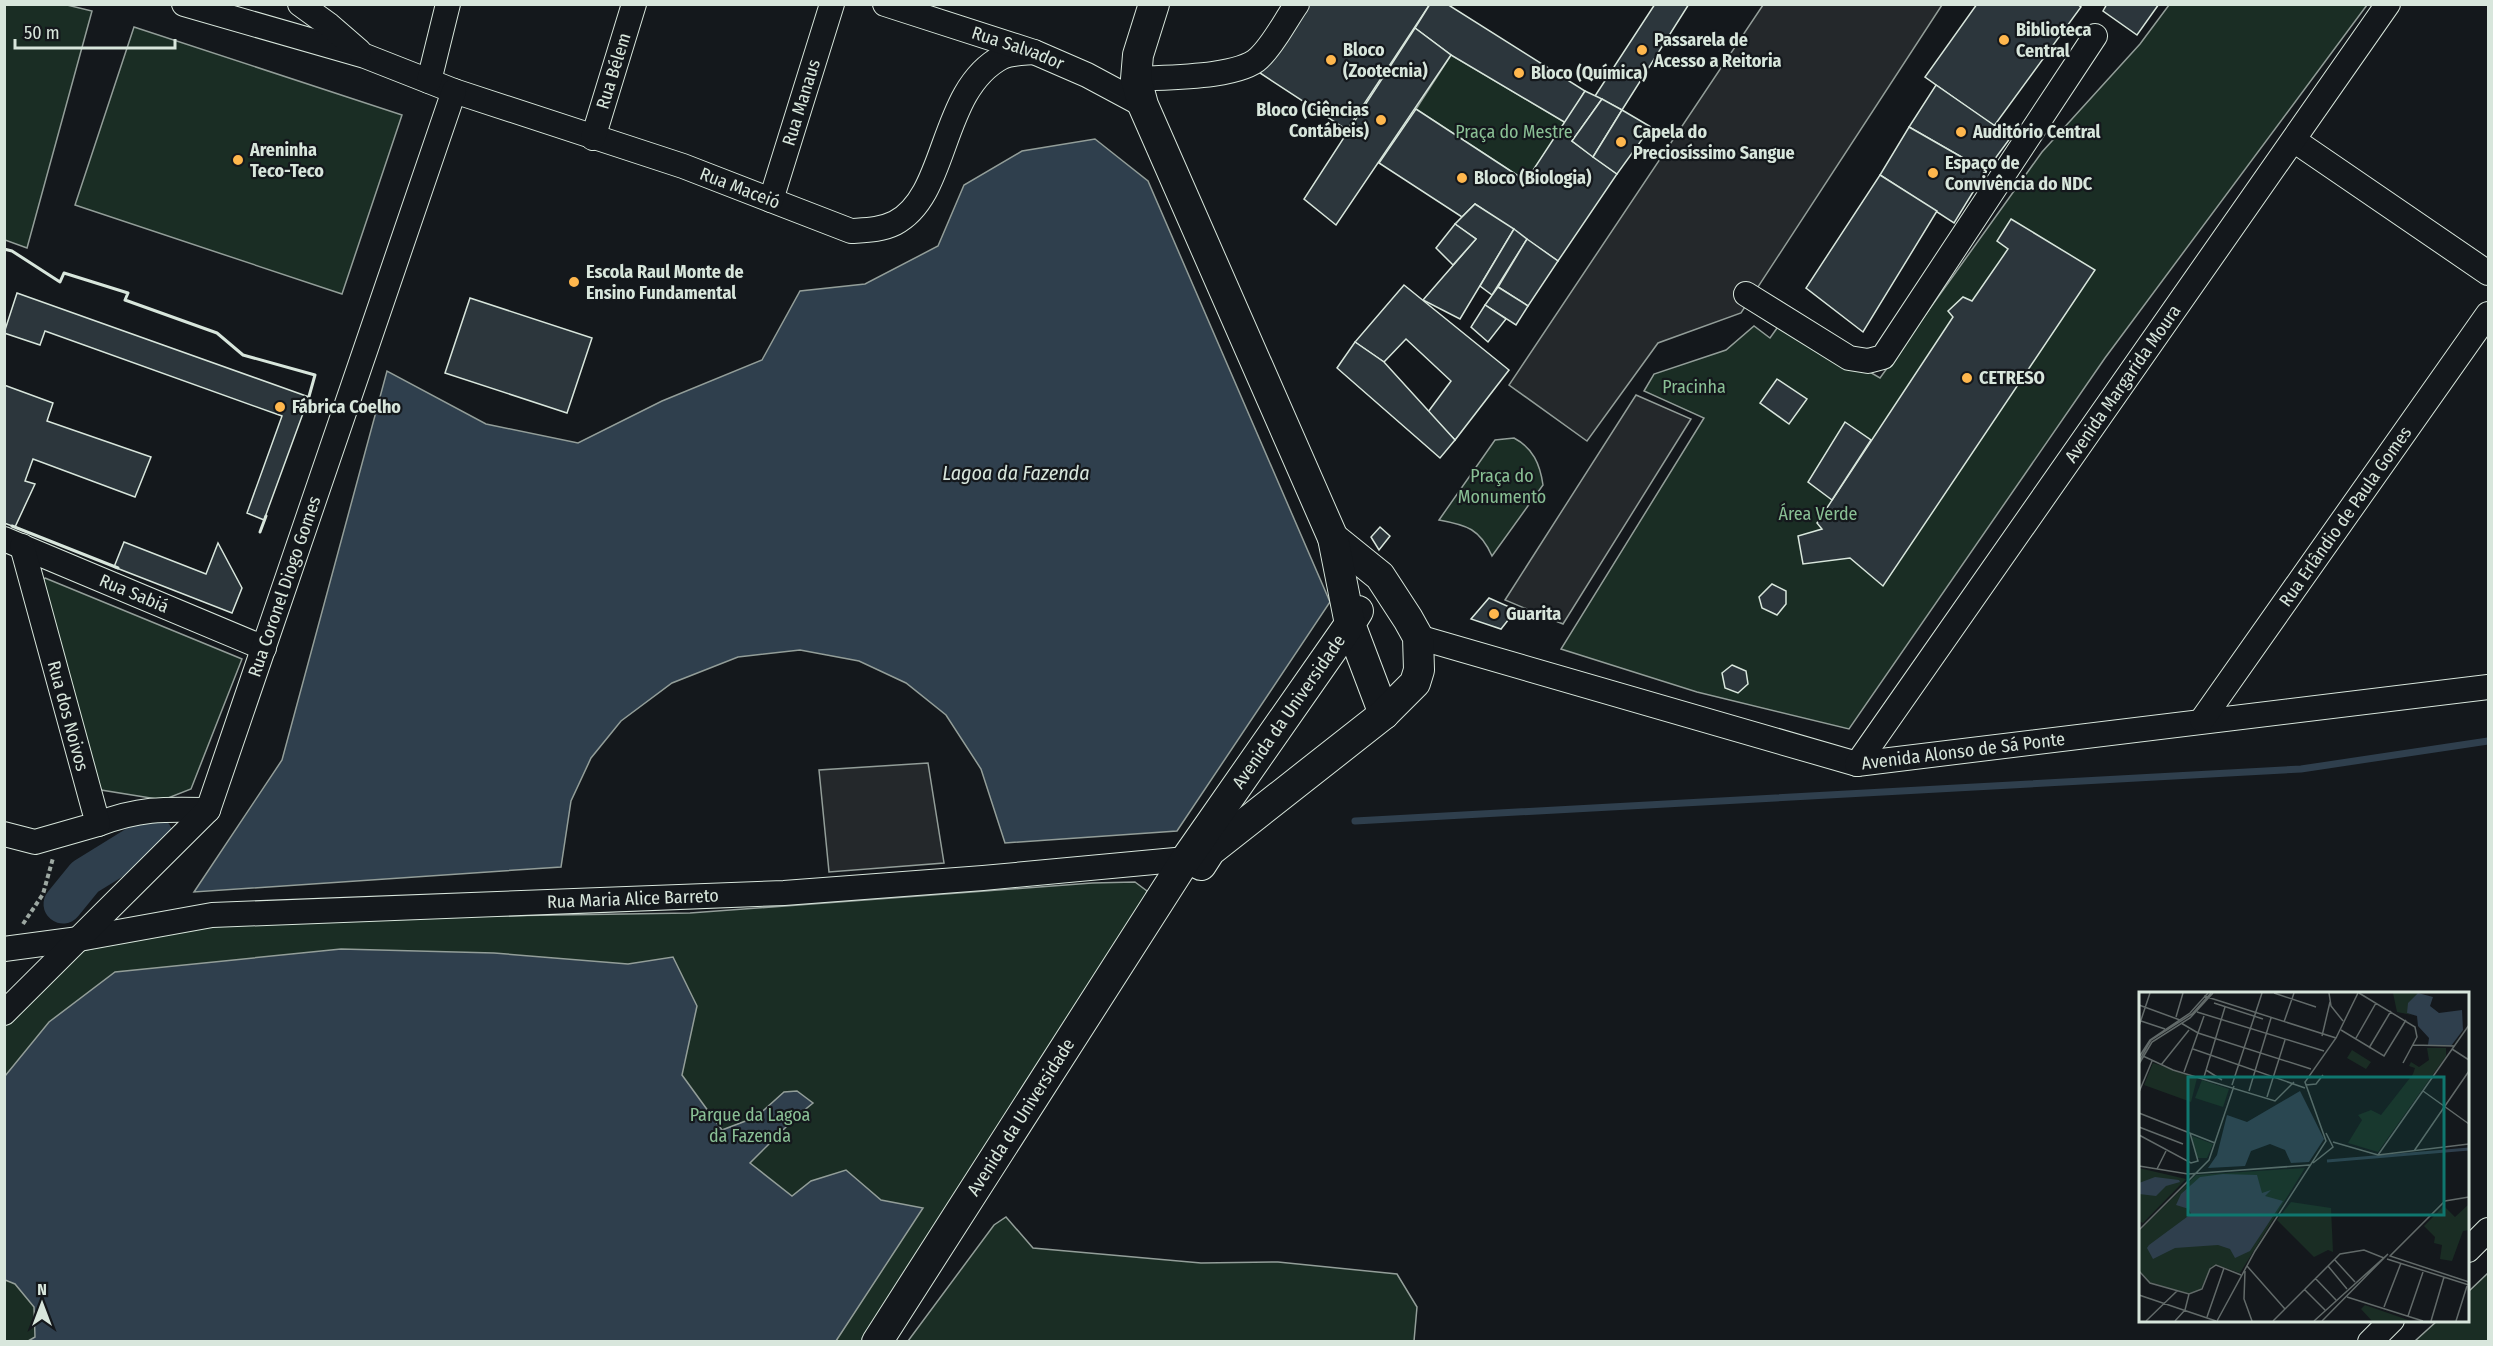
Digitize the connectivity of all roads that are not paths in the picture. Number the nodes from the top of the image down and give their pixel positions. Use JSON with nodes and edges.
{"nodes":[{"id":1,"x":184,"y":4,"type":"edge"},
{"id":2,"x":300,"y":4,"type":"edge"},
{"id":3,"x":448,"y":4,"type":"edge"},
{"id":4,"x":634,"y":4,"type":"edge"},
{"id":5,"x":832,"y":4,"type":"edge"},
{"id":6,"x":885,"y":4,"type":"edge"},
{"id":7,"x":1154,"y":4,"type":"edge"},
{"id":8,"x":1297,"y":4,"type":"edge"},
{"id":9,"x":2388,"y":4,"type":"edge"},
{"id":10,"x":2095,"y":36,"type":"dead end"},
{"id":11,"x":1034,"y":52,"type":"junction"},
{"id":12,"x":365,"y":56,"type":"junction"},
{"id":13,"x":429,"y":81,"type":"junction"},
{"id":14,"x":454,"y":91,"type":"junction"},
{"id":15,"x":1140,"y":92,"type":"junction"},
{"id":16,"x":593,"y":138,"type":"junction"},
{"id":17,"x":2295,"y":141,"type":"junction"},
{"id":18,"x":771,"y":200,"type":"junction"},
{"id":19,"x":2488,"y":273,"type":"edge"},
{"id":20,"x":1746,"y":294,"type":"dead end"},
{"id":21,"x":2488,"y":314,"type":"edge"},
{"id":22,"x":1333,"y":538,"type":"junction"},
{"id":23,"x":13,"y":542,"type":"edge"},
{"id":24,"x":1380,"y":576,"type":"junction"},
{"id":25,"x":1350,"y":624,"type":"junction"},
{"id":26,"x":1418,"y":637,"type":"junction"},
{"id":27,"x":264,"y":648,"type":"junction"},
{"id":28,"x":2488,"y":687,"type":"edge"},
{"id":29,"x":1384,"y":714,"type":"junction"},
{"id":30,"x":2202,"y":720,"type":"junction"},
{"id":31,"x":1857,"y":764,"type":"junction"},
{"id":32,"x":208,"y":810,"type":"junction"},
{"id":33,"x":98,"y":824,"type":"junction"},
{"id":34,"x":4,"y":834,"type":"edge"},
{"id":35,"x":1186,"y":859,"type":"junction"},
{"id":36,"x":79,"y":939,"type":"junction"},
{"id":37,"x":5,"y":950,"type":"edge"},
{"id":38,"x":4,"y":1013,"type":"edge"},
{"id":39,"x":2488,"y":1230,"type":"edge"},
{"id":40,"x":2469,"y":1249,"type":"edge"},
{"id":41,"x":2390,"y":1322,"type":"edge"},
{"id":42,"x":877,"y":1341,"type":"edge"},
{"id":43,"x":898,"y":1341,"type":"edge"},
{"id":44,"x":2370,"y":1341,"type":"edge"}],
"edges":[{"from":1,"to":12,"type":"street","name":"Rua Maceió"},
{"from":2,"to":12,"type":"street","name":"Rua Maceió"},
{"from":3,"to":13,"type":"street"},
{"from":4,"to":16,"type":"street","name":"Rua Bélem"},
{"from":5,"to":18,"type":"street","name":"Rua Manaus"},
{"from":6,"to":11,"type":"street","name":"Rua Salvador"},
{"from":7,"to":15,"type":"main road"},
{"from":8,"to":15,"type":"street"},
{"from":9,"to":17,"type":"street","name":"Avenida Margarida Moura"},
{"from":10,"to":20,"type":"street"},
{"from":11,"to":15,"type":"street","name":"Rua Salvador"},
{"from":11,"to":18,"type":"street","name":"Rua Maceió"},
{"from":12,"to":13,"type":"street","name":"Rua Maceió"},
{"from":13,"to":14,"type":"street","name":"Rua Maceió"},
{"from":14,"to":16,"type":"street","name":"Rua Maceió"},
{"from":14,"to":27,"type":"street","name":"Rua Coronel Diogo Gomes"},
{"from":15,"to":22,"type":"main road"},
{"from":16,"to":18,"type":"street","name":"Rua Maceió"},
{"from":17,"to":19,"type":"street"},
{"from":17,"to":31,"type":"street","name":"Avenida Margarida Moura"},
{"from":21,"to":30,"type":"street","name":"Rua Erlândio de Paula Gomes"},
{"from":22,"to":24,"type":"main road"},
{"from":22,"to":25,"type":"main road","name":"Avenida da Universidade"},
{"from":23,"to":27,"type":"street","name":"Rua Sabiá"},
{"from":23,"to":33,"type":"street","name":"Rua dos Noivos"},
{"from":24,"to":25,"type":"main road"},
{"from":24,"to":26,"type":"main road"},
{"from":25,"to":29,"type":"main road"},
{"from":25,"to":35,"type":"main road","name":"Avenida da Universidade"},
{"from":26,"to":29,"type":"main road","name":"Avenida da Universidade"},
{"from":26,"to":31,"type":"street","name":"Avenida Alonso de Sá Ponte"},
{"from":27,"to":32,"type":"street","name":"Rua Coronel Diogo Gomes"},
{"from":28,"to":30,"type":"street","name":"Avenida Alonso de Sá Ponte"},
{"from":29,"to":43,"type":"main road","name":"Avenida da Universidade"},
{"from":30,"to":31,"type":"street","name":"Avenida Alonso de Sá Ponte"},
{"from":32,"to":33,"type":"street"},
{"from":32,"to":36,"type":"street","name":"Rua Coronel Diogo Gomes"},
{"from":33,"to":34,"type":"street"},
{"from":35,"to":36,"type":"street","name":"Rua Maria Alice Barreto"},
{"from":35,"to":42,"type":"main road","name":"Avenida da Universidade"},
{"from":36,"to":37,"type":"street","name":"Rua Maria Alice Barreto"},
{"from":36,"to":38,"type":"street","name":"Rua Coronel Diogo Gomes"},
{"from":39,"to":40,"type":"street"},
{"from":41,"to":44,"type":"street"}]}
